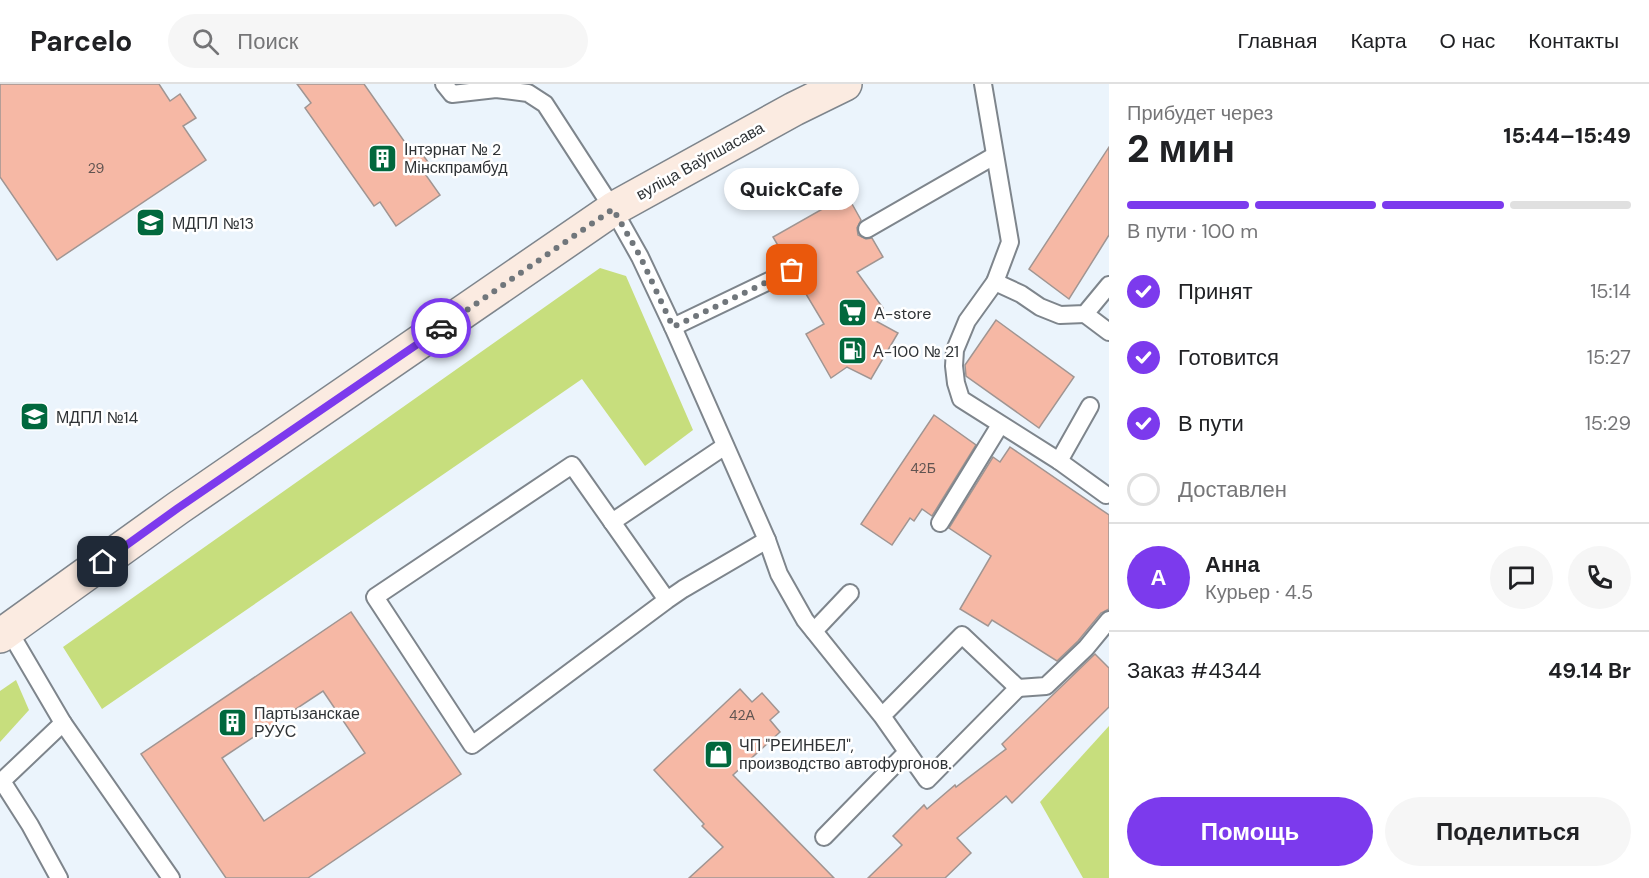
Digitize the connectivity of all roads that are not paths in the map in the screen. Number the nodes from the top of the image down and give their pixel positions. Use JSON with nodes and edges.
{"nodes":[{"id":1,"x":444,"y":84,"type":"edge"},
{"id":2,"x":845,"y":84,"type":"edge"},
{"id":3,"x":983,"y":84,"type":"edge"},
{"id":4,"x":994,"y":156,"type":"junction"},
{"id":5,"x":613,"y":209,"type":"junction"},
{"id":6,"x":867,"y":229,"type":"dead end"},
{"id":7,"x":792,"y":270,"type":"dead end"},
{"id":8,"x":994,"y":282,"type":"junction"},
{"id":9,"x":1109,"y":285,"type":"edge"},
{"id":10,"x":1085,"y":314,"type":"junction"},
{"id":11,"x":673,"y":327,"type":"junction"},
{"id":12,"x":1109,"y":332,"type":"edge"},
{"id":13,"x":1090,"y":406,"type":"dead end"},
{"id":14,"x":1000,"y":425,"type":"junction"},
{"id":15,"x":725,"y":446,"type":"junction"},
{"id":16,"x":1059,"y":461,"type":"junction"},
{"id":17,"x":1107,"y":495,"type":"dead end"},
{"id":18,"x":612,"y":522,"type":"junction"},
{"id":19,"x":940,"y":524,"type":"dead end"},
{"id":20,"x":766,"y":540,"type":"junction"},
{"id":21,"x":850,"y":593,"type":"dead end"},
{"id":22,"x":667,"y":600,"type":"junction"},
{"id":23,"x":1109,"y":620,"type":"edge"},
{"id":24,"x":814,"y":631,"type":"junction"},
{"id":25,"x":5,"y":634,"type":"edge"},
{"id":26,"x":1018,"y":688,"type":"junction"},
{"id":27,"x":882,"y":717,"type":"junction"},
{"id":28,"x":63,"y":723,"type":"junction"},
{"id":29,"x":907,"y":752,"type":"junction"},
{"id":30,"x":824,"y":837,"type":"dead end"},
{"id":31,"x":58,"y":878,"type":"edge"},
{"id":32,"x":171,"y":878,"type":"edge"}],
"edges":[{"from":1,"to":5,"type":"lane"},
{"from":2,"to":5,"type":"main road","name":"вуліца Ваўпшасава"},
{"from":3,"to":4,"type":"lane"},
{"from":4,"to":6,"type":"lane"},
{"from":4,"to":8,"type":"lane"},
{"from":5,"to":11,"type":"lane"},
{"from":5,"to":25,"type":"main road","name":"вуліца Ваўпшасава"},
{"from":7,"to":11,"type":"lane"},
{"from":8,"to":10,"type":"lane"},
{"from":8,"to":14,"type":"lane"},
{"from":9,"to":10,"type":"lane"},
{"from":10,"to":12,"type":"lane"},
{"from":11,"to":15,"type":"lane"},
{"from":13,"to":16,"type":"lane"},
{"from":14,"to":16,"type":"lane"},
{"from":14,"to":19,"type":"lane"},
{"from":15,"to":18,"type":"lane"},
{"from":15,"to":20,"type":"lane"},
{"from":16,"to":17,"type":"lane"},
{"from":18,"to":22,"type":"lane"},
{"from":18,"to":22,"type":"lane"},
{"from":20,"to":22,"type":"lane"},
{"from":20,"to":24,"type":"lane"},
{"from":21,"to":24,"type":"lane"},
{"from":23,"to":26,"type":"lane"},
{"from":24,"to":27,"type":"lane"},
{"from":25,"to":28,"type":"lane"},
{"from":26,"to":27,"type":"lane"},
{"from":26,"to":29,"type":"lane"},
{"from":27,"to":29,"type":"lane"},
{"from":28,"to":31,"type":"lane"},
{"from":28,"to":32,"type":"lane"},
{"from":29,"to":30,"type":"lane"}]}
